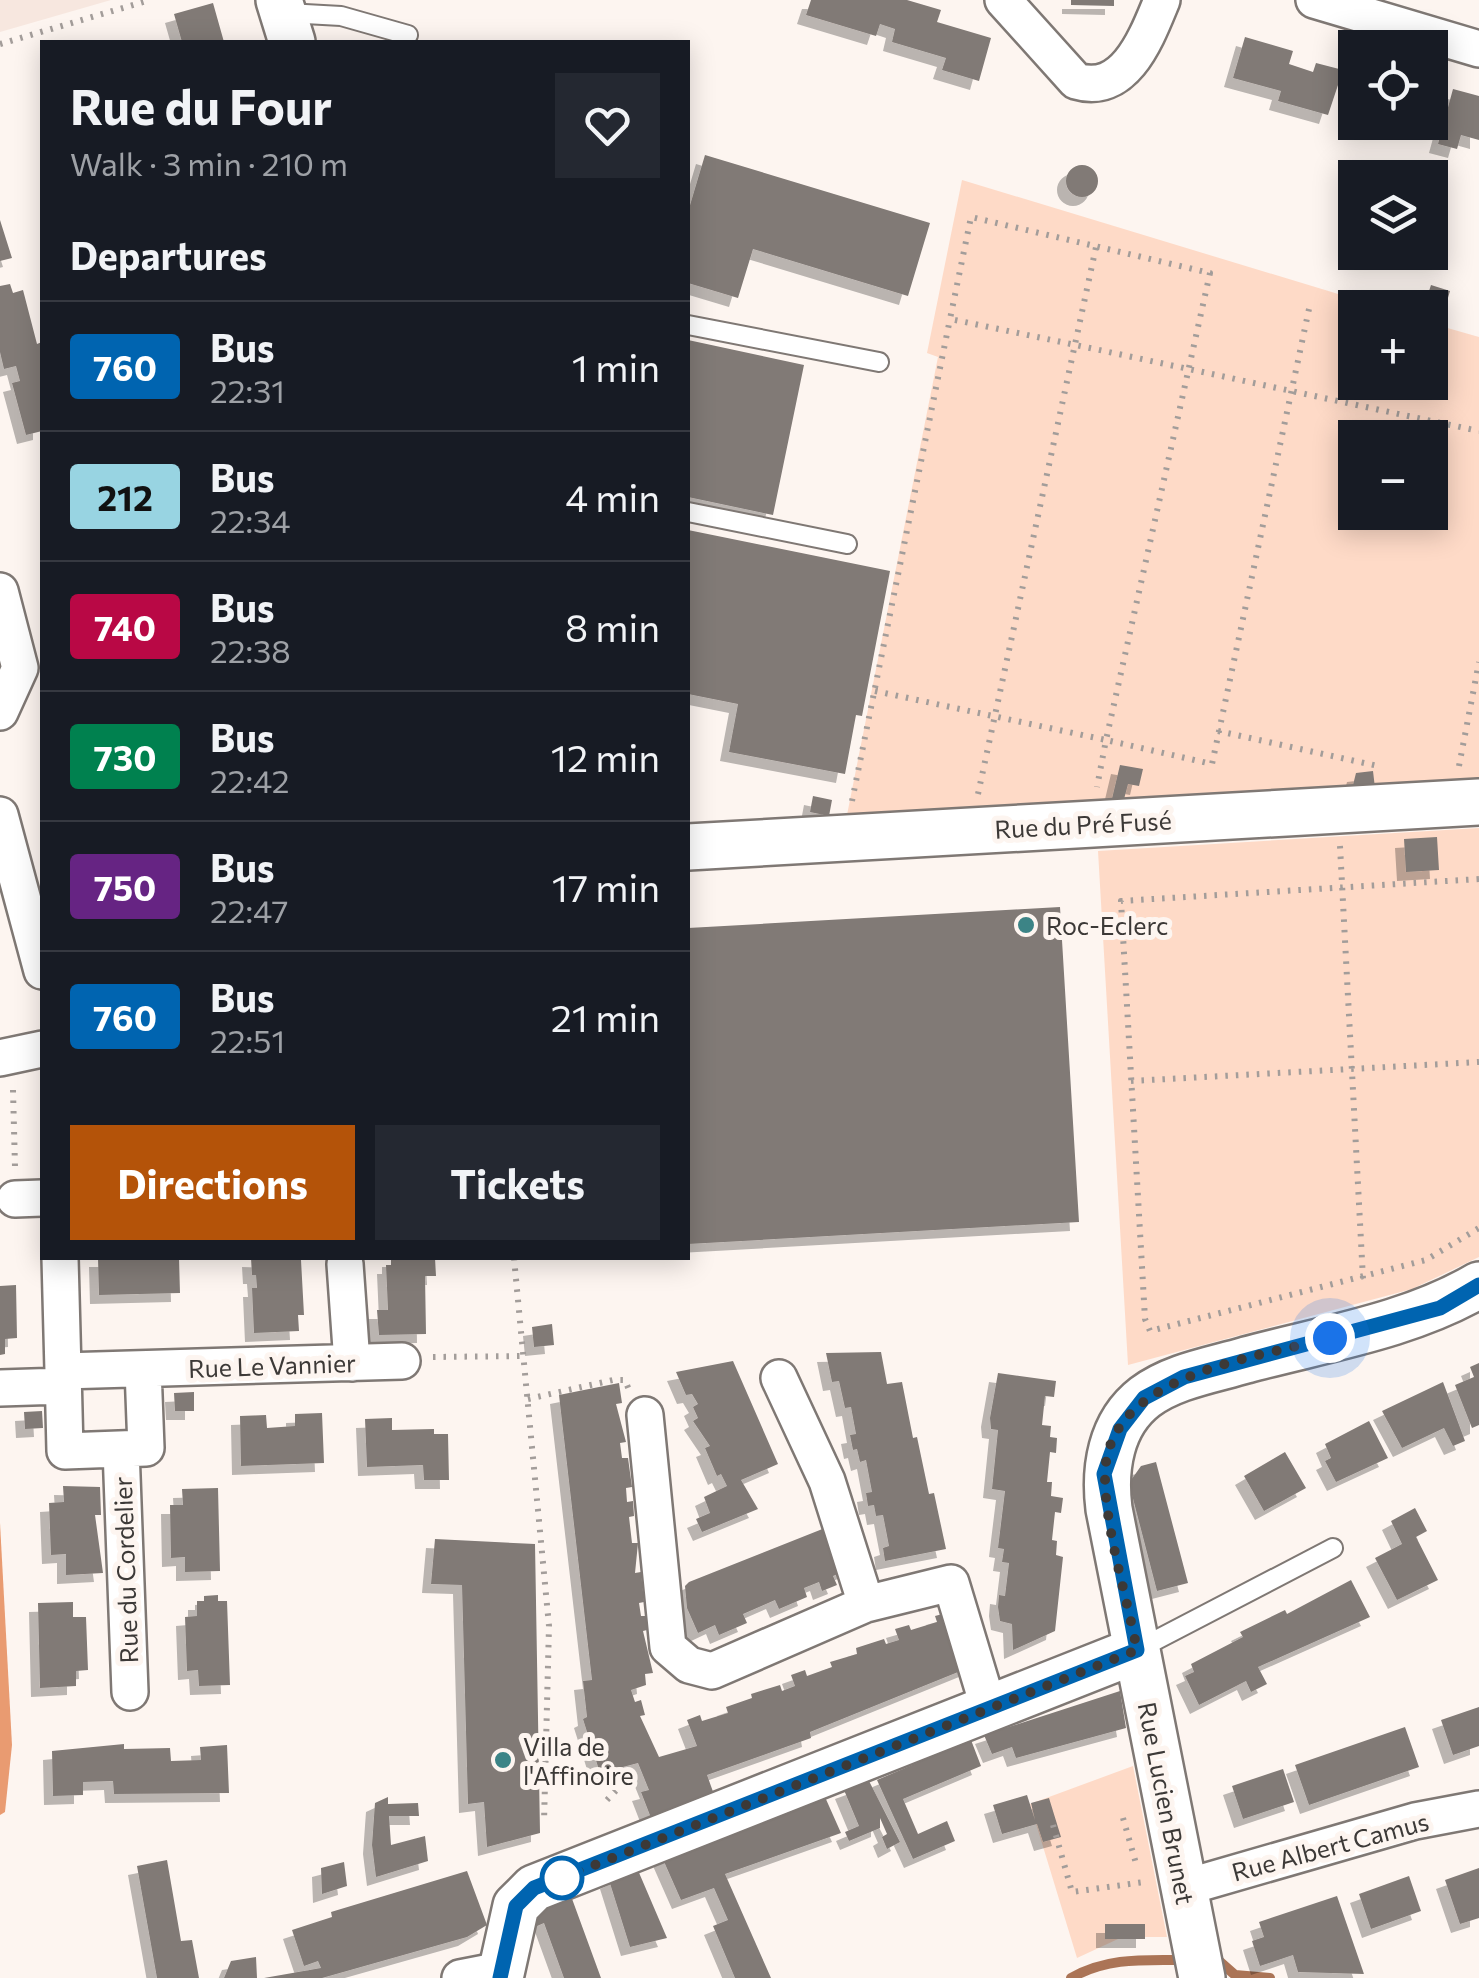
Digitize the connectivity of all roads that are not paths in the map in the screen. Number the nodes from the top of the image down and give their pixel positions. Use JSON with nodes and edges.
{"nodes":[{"id":1,"x":1004,"y":0,"type":"edge"},
{"id":2,"x":1162,"y":0,"type":"edge"},
{"id":3,"x":1314,"y":0,"type":"edge"},
{"id":4,"x":1417,"y":14,"type":"edge"},
{"id":5,"x":284,"y":19,"type":"edge"},
{"id":6,"x":408,"y":35,"type":"dead end"},
{"id":7,"x":1479,"y":50,"type":"edge"},
{"id":8,"x":690,"y":325,"type":"edge"},
{"id":9,"x":879,"y":362,"type":"dead end"},
{"id":10,"x":690,"y":512,"type":"edge"},
{"id":11,"x":846,"y":544,"type":"dead end"},
{"id":12,"x":0,"y":592,"type":"edge"},
{"id":13,"x":0,"y":712,"type":"edge"},
{"id":14,"x":1469,"y":778,"type":"edge"},
{"id":15,"x":0,"y":815,"type":"edge"},
{"id":16,"x":690,"y":847,"type":"edge"},
{"id":17,"x":40,"y":964,"type":"edge"},
{"id":18,"x":40,"y":1049,"type":"edge"},
{"id":19,"x":0,"y":1058,"type":"edge"},
{"id":20,"x":60,"y":1260,"type":"edge"},
{"id":21,"x":345,"y":1264,"type":"dead end"},
{"id":22,"x":1479,"y":1285,"type":"edge"},
{"id":23,"x":402,"y":1361,"type":"road end"},
{"id":24,"x":352,"y":1363,"type":"junction"},
{"id":25,"x":143,"y":1369,"type":"junction"},
{"id":26,"x":779,"y":1378,"type":"dead end"},
{"id":27,"x":63,"y":1379,"type":"junction"},
{"id":28,"x":0,"y":1388,"type":"edge"},
{"id":29,"x":645,"y":1415,"type":"road end"},
{"id":30,"x":121,"y":1449,"type":"junction"},
{"id":31,"x":1333,"y":1548,"type":"dead end"},
{"id":32,"x":866,"y":1604,"type":"junction"},
{"id":33,"x":1137,"y":1650,"type":"junction"},
{"id":34,"x":130,"y":1692,"type":"dead end"},
{"id":35,"x":989,"y":1708,"type":"junction"},
{"id":36,"x":1479,"y":1809,"type":"edge"},
{"id":37,"x":1183,"y":1888,"type":"junction"},
{"id":38,"x":487,"y":1975,"type":"edge"},
{"id":39,"x":1202,"y":1978,"type":"edge"}],
"edges":[{"from":1,"to":2,"type":"street"},
{"from":3,"to":4,"type":"street"},
{"from":4,"to":7,"type":"street"},
{"from":5,"to":6,"type":"lane"},
{"from":8,"to":9,"type":"lane"},
{"from":10,"to":11,"type":"lane"},
{"from":12,"to":13,"type":"street"},
{"from":14,"to":16,"type":"street","name":"Rue du Pré Fusé"},
{"from":15,"to":17,"type":"street"},
{"from":18,"to":19,"type":"street"},
{"from":20,"to":27,"type":"street"},
{"from":21,"to":24,"type":"street"},
{"from":22,"to":33,"type":"street","name":"Rue Lucien Brunet"},
{"from":23,"to":24,"type":"street","name":"Rue Le Vannier"},
{"from":24,"to":25,"type":"street","name":"Rue Le Vannier"},
{"from":25,"to":27,"type":"street","name":"Rue Le Vannier"},
{"from":25,"to":30,"type":"street"},
{"from":26,"to":32,"type":"street"},
{"from":27,"to":28,"type":"street","name":"Rue Le Vannier"},
{"from":27,"to":30,"type":"street"},
{"from":29,"to":32,"type":"street"},
{"from":30,"to":34,"type":"street","name":"Rue du Cordelier"},
{"from":31,"to":33,"type":"lane"},
{"from":32,"to":35,"type":"street"},
{"from":33,"to":35,"type":"street"},
{"from":33,"to":37,"type":"street","name":"Rue Lucien Brunet"},
{"from":35,"to":38,"type":"street"},
{"from":36,"to":37,"type":"street","name":"Rue Albert Camus"},
{"from":37,"to":39,"type":"street","name":"Rue Lucien Brunet"}]}
